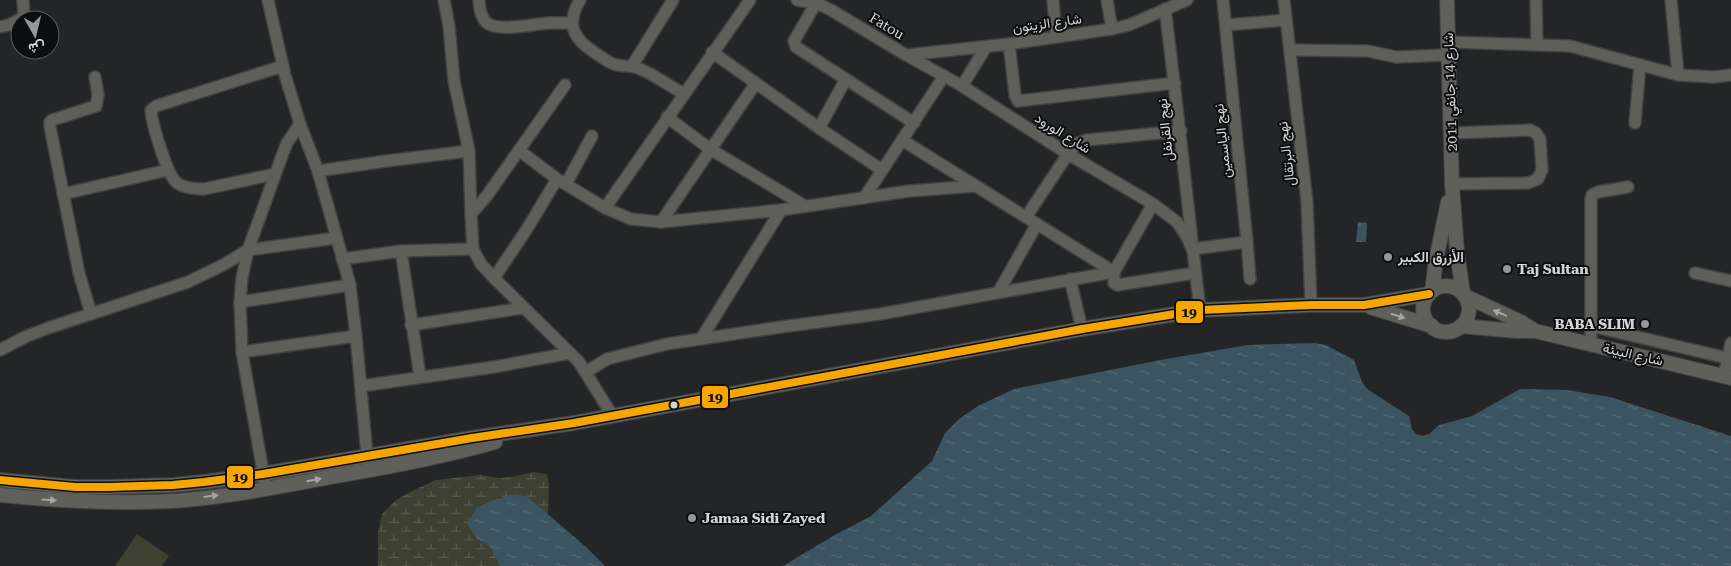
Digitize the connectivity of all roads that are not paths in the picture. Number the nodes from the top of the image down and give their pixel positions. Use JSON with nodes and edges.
{"nodes":[{"id":1,"x":23,"y":0,"type":"edge"},
{"id":2,"x":268,"y":0,"type":"edge"},
{"id":3,"x":444,"y":0,"type":"edge"},
{"id":4,"x":479,"y":0,"type":"edge"},
{"id":5,"x":580,"y":0,"type":"edge"},
{"id":6,"x":673,"y":0,"type":"edge"},
{"id":7,"x":750,"y":0,"type":"edge"},
{"id":8,"x":797,"y":0,"type":"edge"},
{"id":9,"x":1053,"y":0,"type":"edge"},
{"id":10,"x":1107,"y":0,"type":"edge"},
{"id":11,"x":1187,"y":0,"type":"edge"},
{"id":12,"x":1223,"y":0,"type":"edge"},
{"id":13,"x":1284,"y":0,"type":"edge"},
{"id":14,"x":1448,"y":0,"type":"edge"},
{"id":15,"x":1536,"y":0,"type":"edge"},
{"id":16,"x":1671,"y":0,"type":"edge"},
{"id":17,"x":816,"y":3,"type":"junction"},
{"id":18,"x":834,"y":5,"type":"edge"},
{"id":19,"x":1165,"y":9,"type":"junction"},
{"id":20,"x":1286,"y":20,"type":"junction"},
{"id":21,"x":572,"y":23,"type":"junction"},
{"id":22,"x":1226,"y":25,"type":"junction"},
{"id":23,"x":0,"y":27,"type":"edge"},
{"id":24,"x":1112,"y":29,"type":"junction"},
{"id":25,"x":1056,"y":37,"type":"junction"},
{"id":26,"x":1009,"y":44,"type":"junction"},
{"id":27,"x":1537,"y":44,"type":"junction"},
{"id":28,"x":986,"y":47,"type":"junction"},
{"id":29,"x":1448,"y":48,"type":"junction"},
{"id":30,"x":1290,"y":50,"type":"junction"},
{"id":31,"x":712,"y":52,"type":"junction"},
{"id":32,"x":906,"y":55,"type":"junction"},
{"id":33,"x":1640,"y":65,"type":"junction"},
{"id":34,"x":283,"y":66,"type":"junction"},
{"id":35,"x":632,"y":66,"type":"junction"},
{"id":36,"x":1678,"y":75,"type":"junction"},
{"id":37,"x":1731,"y":75,"type":"edge"},
{"id":38,"x":944,"y":76,"type":"junction"},
{"id":39,"x":95,"y":77,"type":"dead end"},
{"id":40,"x":846,"y":79,"type":"junction"},
{"id":41,"x":756,"y":83,"type":"junction"},
{"id":42,"x":1175,"y":83,"type":"junction"},
{"id":43,"x":565,"y":85,"type":"dead end"},
{"id":44,"x":962,"y":86,"type":"junction"},
{"id":45,"x":684,"y":94,"type":"junction"},
{"id":46,"x":667,"y":117,"type":"junction"},
{"id":47,"x":914,"y":122,"type":"junction"},
{"id":48,"x":1635,"y":123,"type":"dead end"},
{"id":49,"x":300,"y":124,"type":"junction"},
{"id":50,"x":819,"y":128,"type":"junction"},
{"id":51,"x":1181,"y":131,"type":"junction"},
{"id":52,"x":1452,"y":133,"type":"junction"},
{"id":53,"x":592,"y":136,"type":"dead end"},
{"id":54,"x":902,"y":140,"type":"junction"},
{"id":55,"x":710,"y":149,"type":"junction"},
{"id":56,"x":469,"y":151,"type":"junction"},
{"id":57,"x":520,"y":151,"type":"junction"},
{"id":58,"x":1068,"y":154,"type":"junction"},
{"id":59,"x":168,"y":170,"type":"junction"},
{"id":60,"x":882,"y":170,"type":"junction"},
{"id":61,"x":318,"y":171,"type":"junction"},
{"id":62,"x":275,"y":174,"type":"junction"},
{"id":63,"x":562,"y":182,"type":"junction"},
{"id":64,"x":1452,"y":184,"type":"junction"},
{"id":65,"x":976,"y":186,"type":"junction"},
{"id":66,"x":1628,"y":187,"type":"dead end"},
{"id":67,"x":63,"y":194,"type":"junction"},
{"id":68,"x":864,"y":198,"type":"junction"},
{"id":69,"x":1153,"y":204,"type":"junction"},
{"id":70,"x":805,"y":206,"type":"junction"},
{"id":71,"x":605,"y":208,"type":"junction"},
{"id":72,"x":782,"y":210,"type":"junction"},
{"id":73,"x":470,"y":214,"type":"junction"},
{"id":74,"x":1026,"y":217,"type":"junction"},
{"id":75,"x":661,"y":222,"type":"junction"},
{"id":76,"x":1037,"y":224,"type":"junction"},
{"id":77,"x":336,"y":238,"type":"junction"},
{"id":78,"x":1247,"y":242,"type":"junction"},
{"id":79,"x":473,"y":249,"type":"junction"},
{"id":80,"x":1192,"y":249,"type":"junction"},
{"id":81,"x":248,"y":250,"type":"junction"},
{"id":82,"x":401,"y":251,"type":"junction"},
{"id":83,"x":342,"y":259,"type":"junction"},
{"id":84,"x":1114,"y":272,"type":"junction"},
{"id":85,"x":1195,"y":273,"type":"junction"},
{"id":86,"x":1695,"y":273,"type":"dead end"},
{"id":87,"x":494,"y":278,"type":"junction"},
{"id":88,"x":1070,"y":279,"type":"junction"},
{"id":89,"x":1250,"y":279,"type":"dead end"},
{"id":90,"x":1731,"y":281,"type":"edge"},
{"id":91,"x":350,"y":285,"type":"junction"},
{"id":92,"x":999,"y":291,"type":"junction"},
{"id":93,"x":1430,"y":292,"type":"junction"},
{"id":94,"x":1464,"y":295,"type":"junction"},
{"id":95,"x":240,"y":302,"type":"junction"},
{"id":96,"x":1311,"y":305,"type":"junction"},
{"id":97,"x":1364,"y":305,"type":"junction"},
{"id":98,"x":524,"y":308,"type":"junction"},
{"id":99,"x":1200,"y":310,"type":"junction"},
{"id":100,"x":91,"y":314,"type":"junction"},
{"id":101,"x":411,"y":325,"type":"junction"},
{"id":102,"x":1432,"y":326,"type":"junction"},
{"id":103,"x":1461,"y":326,"type":"junction"},
{"id":104,"x":1591,"y":326,"type":"junction"},
{"id":105,"x":1082,"y":329,"type":"junction"},
{"id":106,"x":1535,"y":331,"type":"junction"},
{"id":107,"x":356,"y":336,"type":"junction"},
{"id":108,"x":701,"y":339,"type":"junction"},
{"id":109,"x":1731,"y":343,"type":"edge"},
{"id":110,"x":1591,"y":344,"type":"junction"},
{"id":111,"x":0,"y":350,"type":"edge"},
{"id":112,"x":242,"y":352,"type":"junction"},
{"id":113,"x":570,"y":353,"type":"junction"},
{"id":114,"x":1729,"y":359,"type":"edge"},
{"id":115,"x":586,"y":372,"type":"junction"},
{"id":116,"x":420,"y":376,"type":"junction"},
{"id":117,"x":1728,"y":377,"type":"edge"},
{"id":118,"x":361,"y":386,"type":"junction"},
{"id":119,"x":612,"y":416,"type":"junction"},
{"id":120,"x":542,"y":428,"type":"junction"},
{"id":121,"x":367,"y":455,"type":"junction"},
{"id":122,"x":263,"y":474,"type":"junction"},
{"id":123,"x":0,"y":480,"type":"edge"},
{"id":124,"x":266,"y":489,"type":"junction"},
{"id":125,"x":0,"y":495,"type":"edge"}],
"edges":[{"from":1,"to":23,"type":"street"},
{"from":2,"to":34,"type":"street"},
{"from":3,"to":56,"type":"street"},
{"from":4,"to":21,"type":"street"},
{"from":5,"to":21,"type":"street"},
{"from":6,"to":35,"type":"street"},
{"from":7,"to":31,"type":"street"},
{"from":8,"to":17,"type":"street","name":"Fatou"},
{"from":9,"to":25,"type":"street"},
{"from":10,"to":24,"type":"street"},
{"from":11,"to":19,"type":"street","name":"شارع الزيتون"},
{"from":12,"to":22,"type":"street","name":"نهج الياسمين"},
{"from":13,"to":20,"type":"street","name":"نهج البرتقال"},
{"from":14,"to":29,"type":"main road","name":"شارع 14 جانفي 2011"},
{"from":15,"to":27,"type":"street"},
{"from":16,"to":36,"type":"street"},
{"from":17,"to":18,"type":"street","name":"Fatou"},
{"from":17,"to":40,"type":"street"},
{"from":18,"to":32,"type":"street","name":"Fatou"},
{"from":19,"to":24,"type":"street","name":"شارع الزيتون"},
{"from":19,"to":42,"type":"street","name":"نهج القرنفل"},
{"from":20,"to":22,"type":"street"},
{"from":20,"to":30,"type":"street","name":"نهج البرتقال"},
{"from":21,"to":35,"type":"street"},
{"from":22,"to":78,"type":"street","name":"نهج الياسمين"},
{"from":24,"to":25,"type":"street","name":"شارع الزيتون"},
{"from":25,"to":26,"type":"street","name":"شارع الزيتون"},
{"from":26,"to":28,"type":"street","name":"شارع الزيتون"},
{"from":26,"to":42,"type":"street"},
{"from":27,"to":29,"type":"street"},
{"from":27,"to":33,"type":"street"},
{"from":28,"to":32,"type":"street","name":"شارع الزيتون"},
{"from":28,"to":44,"type":"street"},
{"from":29,"to":30,"type":"street"},
{"from":29,"to":52,"type":"main road","name":"شارع 14 جانفي 2011"},
{"from":30,"to":96,"type":"street","name":"نهج البرتقال"},
{"from":31,"to":41,"type":"street"},
{"from":31,"to":45,"type":"street"},
{"from":32,"to":38,"type":"street","name":"شارع الورود"},
{"from":33,"to":36,"type":"street"},
{"from":33,"to":48,"type":"street"},
{"from":34,"to":49,"type":"street"},
{"from":34,"to":59,"type":"street"},
{"from":35,"to":45,"type":"street"},
{"from":36,"to":37,"type":"street"},
{"from":38,"to":44,"type":"street","name":"شارع الورود"},
{"from":38,"to":47,"type":"street"},
{"from":39,"to":67,"type":"street"},
{"from":40,"to":47,"type":"street"},
{"from":40,"to":50,"type":"street"},
{"from":41,"to":50,"type":"street"},
{"from":41,"to":55,"type":"street"},
{"from":42,"to":51,"type":"street","name":"نهج القرنفل"},
{"from":43,"to":57,"type":"street"},
{"from":44,"to":58,"type":"street","name":"شارع الورود"},
{"from":45,"to":46,"type":"street"},
{"from":46,"to":55,"type":"street"},
{"from":46,"to":71,"type":"street"},
{"from":47,"to":54,"type":"street"},
{"from":49,"to":61,"type":"street"},
{"from":49,"to":62,"type":"street"},
{"from":50,"to":60,"type":"street"},
{"from":51,"to":58,"type":"street"},
{"from":51,"to":80,"type":"street","name":"نهج القرنفل"},
{"from":52,"to":64,"type":"main road","name":"شارع 14 جانفي 2011"},
{"from":52,"to":64,"type":"street"},
{"from":53,"to":63,"type":"street"},
{"from":54,"to":60,"type":"street"},
{"from":54,"to":65,"type":"street"},
{"from":55,"to":70,"type":"street"},
{"from":55,"to":75,"type":"street"},
{"from":56,"to":61,"type":"street"},
{"from":56,"to":73,"type":"street"},
{"from":57,"to":63,"type":"street"},
{"from":57,"to":73,"type":"street"},
{"from":58,"to":69,"type":"street","name":"شارع الورود"},
{"from":58,"to":74,"type":"street"},
{"from":59,"to":62,"type":"street"},
{"from":59,"to":67,"type":"street"},
{"from":60,"to":68,"type":"street"},
{"from":61,"to":77,"type":"street"},
{"from":62,"to":81,"type":"street"},
{"from":63,"to":71,"type":"street"},
{"from":63,"to":87,"type":"street"},
{"from":64,"to":93,"type":"main road","name":"شارع 14 جانفي 2011"},
{"from":64,"to":94,"type":"main road","name":"شارع 14 جانفي 2011"},
{"from":65,"to":68,"type":"street"},
{"from":65,"to":74,"type":"street"},
{"from":66,"to":104,"type":"street"},
{"from":67,"to":100,"type":"street"},
{"from":68,"to":70,"type":"street"},
{"from":69,"to":80,"type":"street","name":"شارع الورود"},
{"from":69,"to":84,"type":"street"},
{"from":70,"to":72,"type":"street"},
{"from":71,"to":75,"type":"street"},
{"from":72,"to":75,"type":"street"},
{"from":72,"to":108,"type":"street"},
{"from":73,"to":79,"type":"street"},
{"from":74,"to":76,"type":"street"},
{"from":76,"to":84,"type":"street"},
{"from":76,"to":92,"type":"street"},
{"from":77,"to":81,"type":"street"},
{"from":77,"to":83,"type":"street"},
{"from":78,"to":80,"type":"street"},
{"from":78,"to":89,"type":"street","name":"نهج الياسمين"},
{"from":79,"to":82,"type":"street"},
{"from":79,"to":87,"type":"street"},
{"from":80,"to":85,"type":"street","name":"نهج القرنفل"},
{"from":81,"to":95,"type":"street"},
{"from":81,"to":100,"type":"street"},
{"from":82,"to":83,"type":"street"},
{"from":82,"to":101,"type":"street"},
{"from":83,"to":91,"type":"street"},
{"from":84,"to":85,"type":"street"},
{"from":84,"to":88,"type":"street"},
{"from":85,"to":99,"type":"street","name":"نهج القرنفل"},
{"from":86,"to":90,"type":"street"},
{"from":87,"to":98,"type":"street"},
{"from":88,"to":92,"type":"street"},
{"from":88,"to":105,"type":"street"},
{"from":91,"to":95,"type":"street"},
{"from":91,"to":107,"type":"street"},
{"from":92,"to":108,"type":"street"},
{"from":93,"to":94,"type":"main road"},
{"from":93,"to":97,"type":"main road"},
{"from":93,"to":102,"type":"main road"},
{"from":94,"to":103,"type":"main road"},
{"from":106,"to":94,"type":"main road","name":"شارع البيئة","one_way":true},
{"from":95,"to":112,"type":"street"},
{"from":96,"to":97,"type":"main road"},
{"from":96,"to":99,"type":"main road"},
{"from":97,"to":102,"type":"main road","one_way":true},
{"from":98,"to":101,"type":"street"},
{"from":98,"to":113,"type":"street"},
{"from":99,"to":105,"type":"main road"},
{"from":100,"to":111,"type":"street"},
{"from":101,"to":116,"type":"street"},
{"from":102,"to":103,"type":"main road"},
{"from":103,"to":106,"type":"main road","name":"شارع البيئة"},
{"from":104,"to":110,"type":"street"},
{"from":104,"to":114,"type":"street"},
{"from":105,"to":119,"type":"main road"},
{"from":106,"to":110,"type":"main road","name":"شارع البيئة"},
{"from":107,"to":112,"type":"street"},
{"from":107,"to":118,"type":"street"},
{"from":108,"to":115,"type":"street"},
{"from":109,"to":114,"type":"street"},
{"from":110,"to":117,"type":"main road","name":"شارع البيئة"},
{"from":112,"to":122,"type":"street"},
{"from":113,"to":115,"type":"street"},
{"from":113,"to":116,"type":"street"},
{"from":114,"to":117,"type":"street"},
{"from":115,"to":119,"type":"street"},
{"from":116,"to":118,"type":"street"},
{"from":118,"to":121,"type":"street"},
{"from":119,"to":120,"type":"main road"},
{"from":120,"to":121,"type":"main road"},
{"from":124,"to":120,"type":"main road","one_way":true},
{"from":121,"to":122,"type":"main road"},
{"from":122,"to":123,"type":"main road"},
{"from":122,"to":124,"type":"street"},
{"from":125,"to":124,"type":"main road","one_way":true}]}
